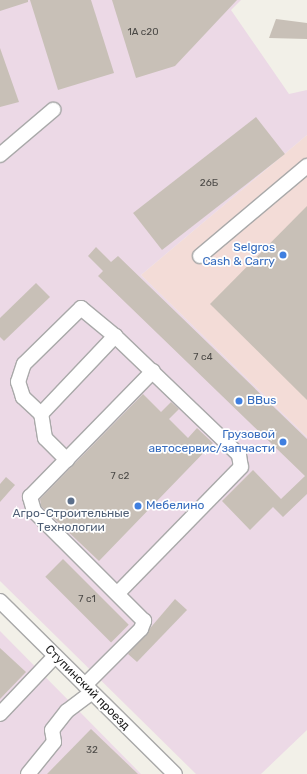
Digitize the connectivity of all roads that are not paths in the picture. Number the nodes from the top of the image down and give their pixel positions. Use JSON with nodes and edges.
{"nodes":[{"id":1,"x":53,"y":110,"type":"dead end"},
{"id":2,"x":0,"y":155,"type":"edge"},
{"id":3,"x":307,"y":166,"type":"edge"},
{"id":4,"x":200,"y":256,"type":"dead end"},
{"id":5,"x":115,"y":336,"type":"junction"},
{"id":6,"x":154,"y":371,"type":"junction"},
{"id":7,"x":41,"y":414,"type":"junction"},
{"id":8,"x":66,"y":460,"type":"junction"},
{"id":9,"x":118,"y":593,"type":"junction"},
{"id":10,"x":0,"y":602,"type":"edge"},
{"id":11,"x":55,"y":656,"type":"junction"},
{"id":12,"x":88,"y":689,"type":"junction"},
{"id":13,"x":0,"y":714,"type":"edge"},
{"id":14,"x":28,"y":774,"type":"edge"},
{"id":15,"x":175,"y":774,"type":"edge"}],
"edges":[{"from":1,"to":2,"type":"street"},
{"from":3,"to":4,"type":"street"},
{"from":5,"to":6,"type":"street"},
{"from":5,"to":7,"type":"street"},
{"from":5,"to":7,"type":"street"},
{"from":6,"to":8,"type":"street"},
{"from":6,"to":9,"type":"street"},
{"from":7,"to":8,"type":"street"},
{"from":8,"to":9,"type":"street"},
{"from":9,"to":12,"type":"street"},
{"from":10,"to":11,"type":"street","name":"Ступинский проезд"},
{"from":11,"to":12,"type":"street","name":"Ступинский проезд"},
{"from":11,"to":13,"type":"street"},
{"from":12,"to":14,"type":"street"},
{"from":12,"to":15,"type":"street","name":"Ступинский проезд"}]}
